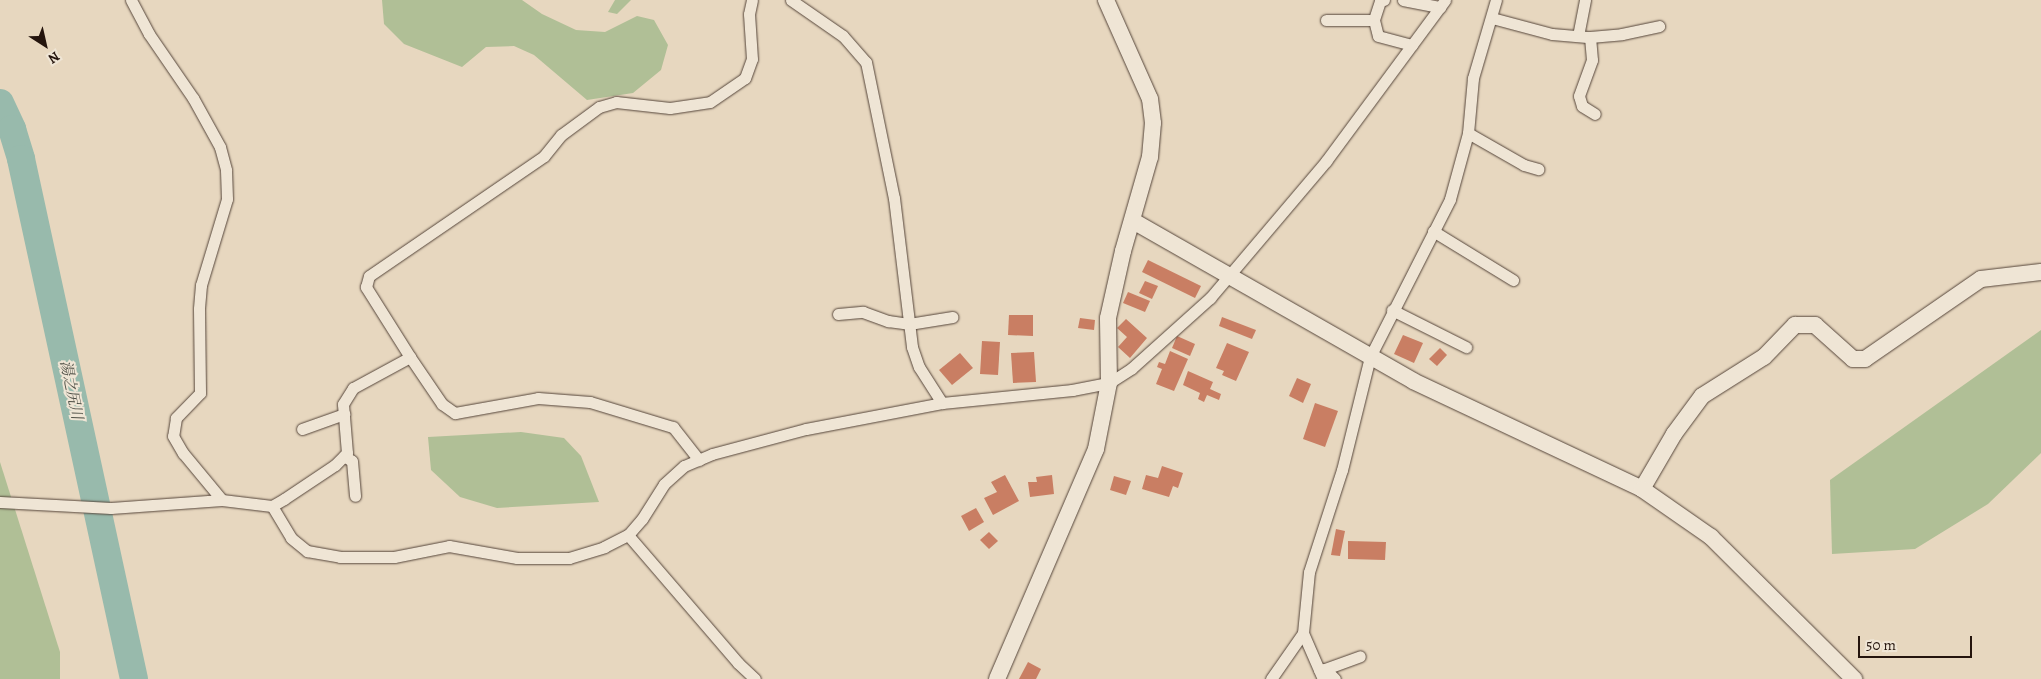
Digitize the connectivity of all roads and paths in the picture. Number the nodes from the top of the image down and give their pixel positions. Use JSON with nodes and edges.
{"nodes":[{"id":1,"x":131,"y":0,"type":"edge"},
{"id":2,"x":752,"y":0,"type":"edge"},
{"id":3,"x":791,"y":0,"type":"edge"},
{"id":4,"x":1106,"y":0,"type":"edge"},
{"id":5,"x":1384,"y":0,"type":"edge"},
{"id":6,"x":1403,"y":0,"type":"edge"},
{"id":7,"x":1496,"y":0,"type":"edge"},
{"id":8,"x":1585,"y":0,"type":"edge"},
{"id":9,"x":1443,"y":4,"type":"edge"},
{"id":10,"x":1492,"y":18,"type":"junction"},
{"id":11,"x":1326,"y":20,"type":"dead end"},
{"id":12,"x":1374,"y":20,"type":"junction"},
{"id":13,"x":1659,"y":26,"type":"dead end"},
{"id":14,"x":1578,"y":36,"type":"junction"},
{"id":15,"x":1590,"y":37,"type":"junction"},
{"id":16,"x":1412,"y":45,"type":"junction"},
{"id":17,"x":1595,"y":114,"type":"dead end"},
{"id":18,"x":1468,"y":132,"type":"junction"},
{"id":19,"x":1538,"y":169,"type":"dead end"},
{"id":20,"x":1133,"y":221,"type":"junction"},
{"id":21,"x":1433,"y":231,"type":"junction"},
{"id":22,"x":2041,"y":272,"type":"edge"},
{"id":23,"x":1230,"y":275,"type":"junction"},
{"id":24,"x":1514,"y":280,"type":"dead end"},
{"id":25,"x":1392,"y":310,"type":"junction"},
{"id":26,"x":838,"y":314,"type":"dead end"},
{"id":27,"x":952,"y":317,"type":"dead end"},
{"id":28,"x":909,"y":324,"type":"junction"},
{"id":29,"x":1466,"y":347,"type":"dead end"},
{"id":30,"x":410,"y":357,"type":"junction"},
{"id":31,"x":1370,"y":357,"type":"junction"},
{"id":32,"x":1109,"y":383,"type":"junction"},
{"id":33,"x":942,"y":403,"type":"junction"},
{"id":34,"x":344,"y":414,"type":"junction"},
{"id":35,"x":302,"y":429,"type":"dead end"},
{"id":36,"x":344,"y":456,"type":"junction"},
{"id":37,"x":699,"y":460,"type":"junction"},
{"id":38,"x":1642,"y":489,"type":"junction"},
{"id":39,"x":355,"y":496,"type":"dead end"},
{"id":40,"x":222,"y":500,"type":"junction"},
{"id":41,"x":0,"y":502,"type":"edge"},
{"id":42,"x":272,"y":506,"type":"junction"},
{"id":43,"x":628,"y":535,"type":"junction"},
{"id":44,"x":1303,"y":633,"type":"junction"},
{"id":45,"x":1360,"y":656,"type":"dead end"},
{"id":46,"x":1322,"y":673,"type":"edge"},
{"id":47,"x":755,"y":679,"type":"edge"},
{"id":48,"x":997,"y":679,"type":"edge"},
{"id":49,"x":1271,"y":679,"type":"edge"},
{"id":50,"x":1335,"y":679,"type":"edge"},
{"id":51,"x":1854,"y":679,"type":"edge"}],
"edges":[{"from":1,"to":40,"type":"street"},
{"from":2,"to":30,"type":"street"},
{"from":3,"to":28,"type":"street"},
{"from":4,"to":20,"type":"street"},
{"from":5,"to":12,"type":"street"},
{"from":6,"to":9,"type":"street"},
{"from":7,"to":10,"type":"street"},
{"from":8,"to":14,"type":"street"},
{"from":9,"to":16,"type":"street"},
{"from":10,"to":14,"type":"street"},
{"from":10,"to":18,"type":"street"},
{"from":11,"to":12,"type":"street"},
{"from":12,"to":16,"type":"street"},
{"from":13,"to":15,"type":"street"},
{"from":14,"to":15,"type":"street"},
{"from":15,"to":17,"type":"street"},
{"from":16,"to":23,"type":"street"},
{"from":18,"to":19,"type":"street"},
{"from":18,"to":21,"type":"street"},
{"from":20,"to":23,"type":"street"},
{"from":20,"to":32,"type":"street"},
{"from":21,"to":24,"type":"street"},
{"from":21,"to":25,"type":"street"},
{"from":22,"to":38,"type":"street"},
{"from":23,"to":31,"type":"street"},
{"from":23,"to":32,"type":"street"},
{"from":25,"to":29,"type":"street"},
{"from":25,"to":31,"type":"street"},
{"from":26,"to":28,"type":"street"},
{"from":27,"to":28,"type":"street"},
{"from":28,"to":33,"type":"street"},
{"from":30,"to":34,"type":"street"},
{"from":30,"to":37,"type":"street"},
{"from":31,"to":38,"type":"street"},
{"from":31,"to":44,"type":"street"},
{"from":32,"to":33,"type":"street"},
{"from":32,"to":48,"type":"street"},
{"from":33,"to":37,"type":"street"},
{"from":34,"to":35,"type":"street"},
{"from":34,"to":36,"type":"street"},
{"from":36,"to":39,"type":"street"},
{"from":36,"to":42,"type":"street"},
{"from":37,"to":43,"type":"street"},
{"from":38,"to":51,"type":"street"},
{"from":40,"to":41,"type":"street"},
{"from":40,"to":42,"type":"street"},
{"from":42,"to":43,"type":"street"},
{"from":43,"to":47,"type":"street"},
{"from":44,"to":46,"type":"street"},
{"from":44,"to":49,"type":"street"},
{"from":45,"to":46,"type":"street"},
{"from":46,"to":50,"type":"street"}]}
